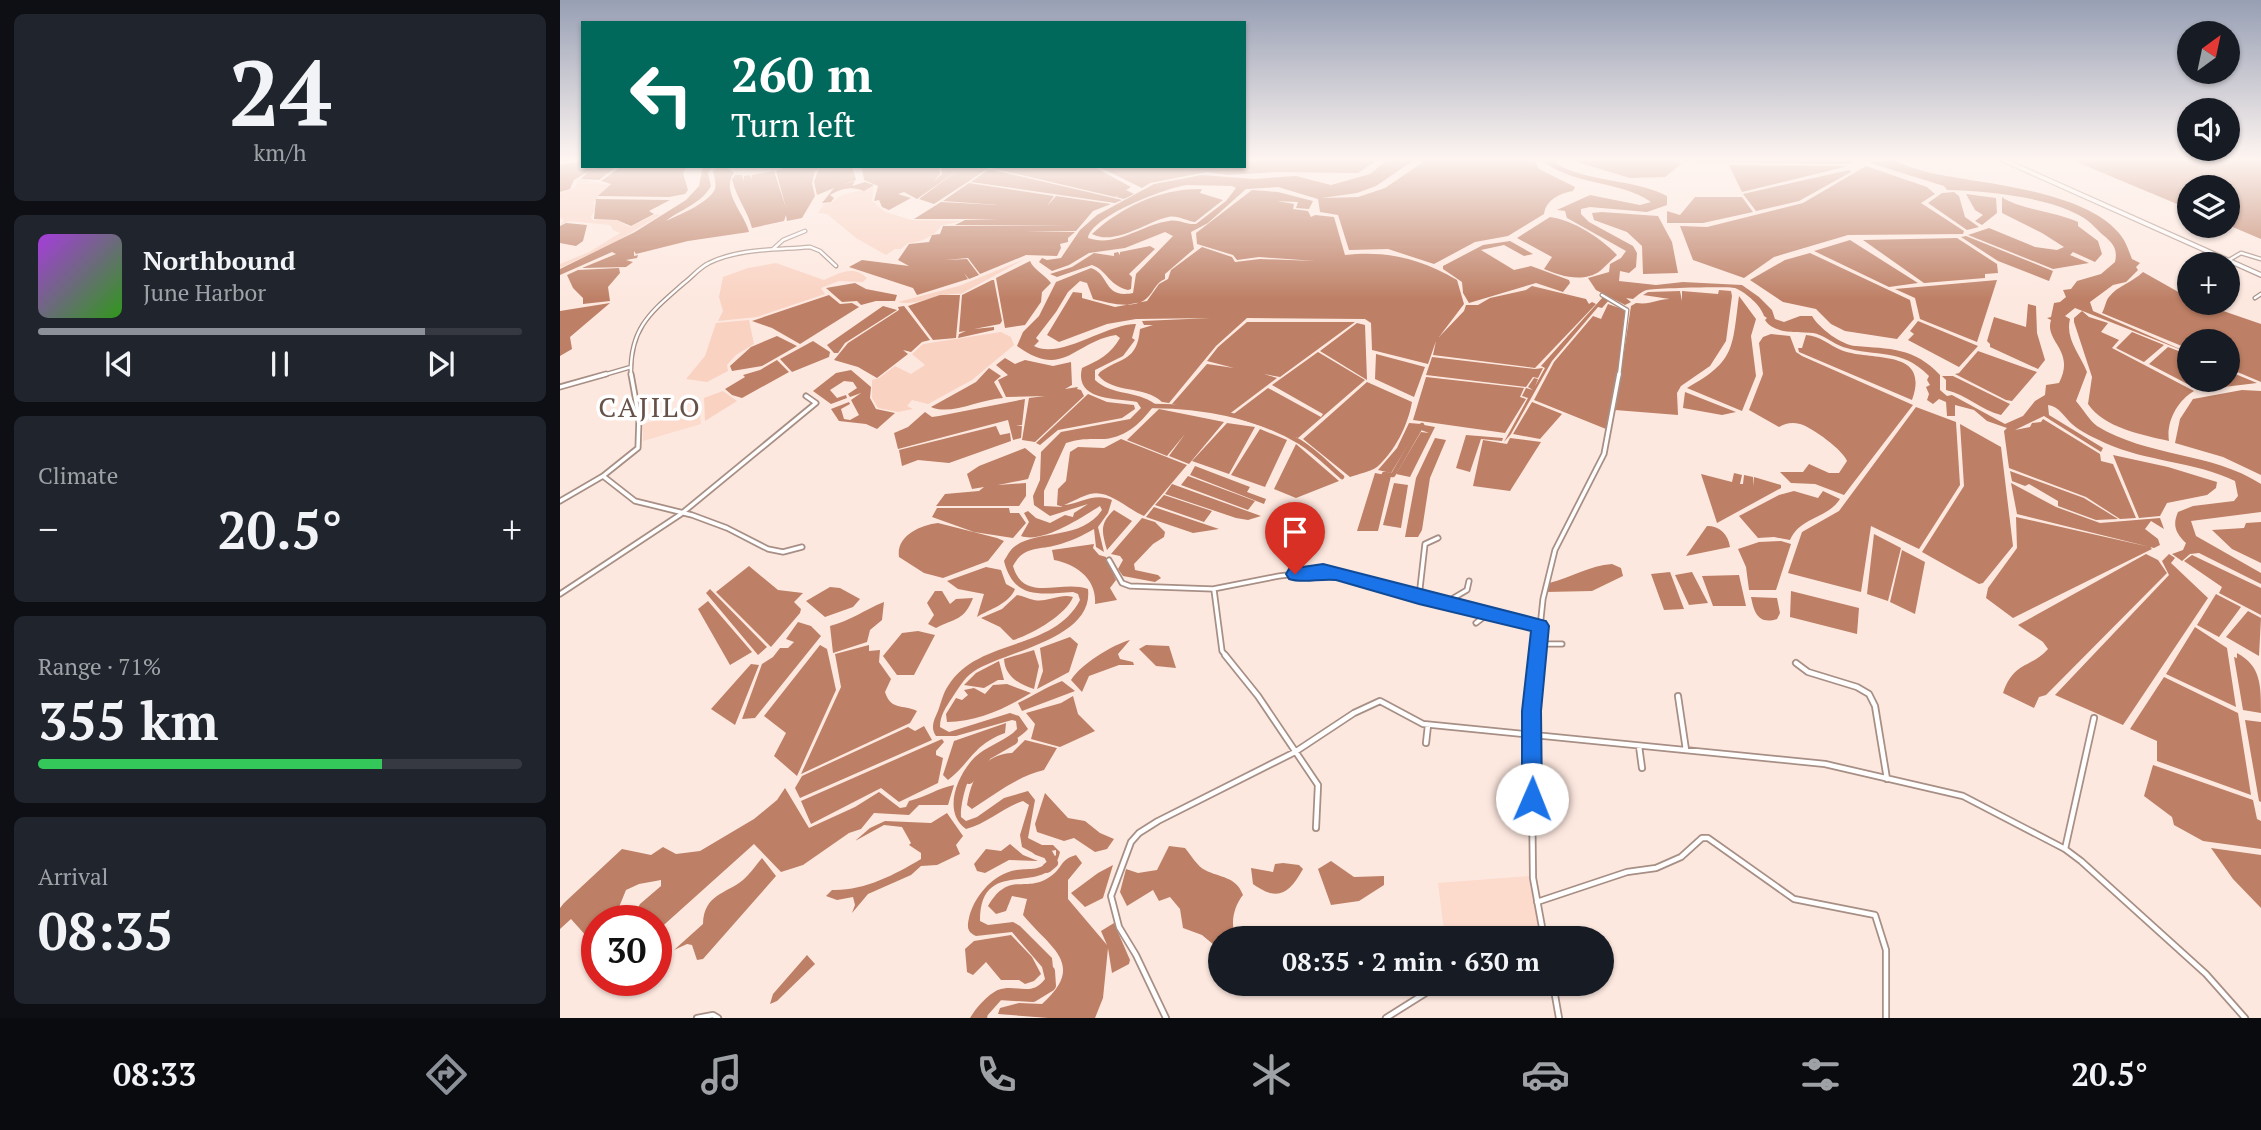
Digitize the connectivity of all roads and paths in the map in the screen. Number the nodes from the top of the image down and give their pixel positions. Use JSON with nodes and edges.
{"nodes":[{"id":1,"x":2106,"y":206,"type":"edge"},
{"id":2,"x":806,"y":230,"type":"dead end"},
{"id":3,"x":771,"y":251,"type":"junction"},
{"id":4,"x":2211,"y":252,"type":"edge"},
{"id":5,"x":2240,"y":254,"type":"edge"},
{"id":6,"x":2261,"y":259,"type":"edge"},
{"id":7,"x":2240,"y":265,"type":"edge"},
{"id":8,"x":836,"y":266,"type":"dead end"},
{"id":9,"x":2261,"y":275,"type":"edge"},
{"id":10,"x":2261,"y":294,"type":"edge"},
{"id":11,"x":1603,"y":295,"type":"dead end"},
{"id":12,"x":2255,"y":298,"type":"dead end"},
{"id":13,"x":631,"y":368,"type":"junction"},
{"id":14,"x":560,"y":387,"type":"edge"},
{"id":15,"x":806,"y":396,"type":"dead end"},
{"id":16,"x":603,"y":476,"type":"junction"},
{"id":17,"x":560,"y":501,"type":"edge"},
{"id":18,"x":681,"y":514,"type":"junction"},
{"id":19,"x":1438,"y":538,"type":"dead end"},
{"id":20,"x":802,"y":547,"type":"dead end"},
{"id":21,"x":1109,"y":560,"type":"dead end"},
{"id":22,"x":1469,"y":581,"type":"dead end"},
{"id":23,"x":1213,"y":589,"type":"junction"},
{"id":24,"x":560,"y":594,"type":"edge"},
{"id":25,"x":1419,"y":597,"type":"junction"},
{"id":26,"x":1445,"y":603,"type":"junction"},
{"id":27,"x":1489,"y":613,"type":"junction"},
{"id":28,"x":1476,"y":623,"type":"dead end"},
{"id":29,"x":1540,"y":626,"type":"junction"},
{"id":30,"x":1539,"y":644,"type":"junction"},
{"id":31,"x":1562,"y":644,"type":"dead end"},
{"id":32,"x":1796,"y":663,"type":"dead end"},
{"id":33,"x":1678,"y":696,"type":"dead end"},
{"id":34,"x":2094,"y":718,"type":"dead end"},
{"id":35,"x":1428,"y":725,"type":"junction"},
{"id":36,"x":1534,"y":735,"type":"junction"},
{"id":37,"x":1426,"y":743,"type":"dead end"},
{"id":38,"x":1639,"y":746,"type":"junction"},
{"id":39,"x":1686,"y":750,"type":"junction"},
{"id":40,"x":1295,"y":752,"type":"junction"},
{"id":41,"x":1642,"y":768,"type":"dead end"},
{"id":42,"x":1887,"y":779,"type":"junction"},
{"id":43,"x":1316,"y":828,"type":"dead end"},
{"id":44,"x":2065,"y":849,"type":"junction"},
{"id":45,"x":1537,"y":902,"type":"junction"},
{"id":46,"x":1542,"y":926,"type":"edge"},
{"id":47,"x":1416,"y":996,"type":"edge"},
{"id":48,"x":1555,"y":996,"type":"edge"},
{"id":49,"x":697,"y":1018,"type":"edge"},
{"id":50,"x":718,"y":1018,"type":"edge"},
{"id":51,"x":1166,"y":1018,"type":"edge"},
{"id":52,"x":1386,"y":1018,"type":"edge"},
{"id":53,"x":1559,"y":1018,"type":"edge"},
{"id":54,"x":1886,"y":1018,"type":"edge"},
{"id":55,"x":2245,"y":1018,"type":"edge"}],
"edges":[{"from":1,"to":4,"type":"street"},
{"from":2,"to":3,"type":"street"},
{"from":3,"to":8,"type":"street"},
{"from":3,"to":13,"type":"street"},
{"from":5,"to":6,"type":"street"},
{"from":7,"to":9,"type":"street"},
{"from":10,"to":12,"type":"street"},
{"from":11,"to":29,"type":"street"},
{"from":13,"to":14,"type":"street"},
{"from":13,"to":16,"type":"street"},
{"from":15,"to":18,"type":"street"},
{"from":16,"to":17,"type":"street"},
{"from":16,"to":18,"type":"street"},
{"from":18,"to":20,"type":"street"},
{"from":18,"to":24,"type":"street"},
{"from":19,"to":25,"type":"street"},
{"from":21,"to":23,"type":"street"},
{"from":22,"to":26,"type":"street"},
{"from":23,"to":25,"type":"street"},
{"from":23,"to":40,"type":"street"},
{"from":25,"to":26,"type":"street"},
{"from":26,"to":27,"type":"street"},
{"from":27,"to":28,"type":"street"},
{"from":27,"to":29,"type":"street"},
{"from":29,"to":30,"type":"street"},
{"from":30,"to":31,"type":"street"},
{"from":30,"to":36,"type":"street"},
{"from":32,"to":42,"type":"street"},
{"from":33,"to":39,"type":"street"},
{"from":34,"to":44,"type":"street"},
{"from":35,"to":36,"type":"street"},
{"from":35,"to":37,"type":"street"},
{"from":35,"to":40,"type":"street"},
{"from":36,"to":38,"type":"street"},
{"from":36,"to":45,"type":"street"},
{"from":38,"to":39,"type":"street"},
{"from":38,"to":41,"type":"street"},
{"from":39,"to":42,"type":"street"},
{"from":40,"to":43,"type":"street"},
{"from":40,"to":51,"type":"street"},
{"from":42,"to":44,"type":"street"},
{"from":44,"to":55,"type":"street"},
{"from":45,"to":46,"type":"street"},
{"from":45,"to":54,"type":"street"},
{"from":47,"to":52,"type":"street"},
{"from":48,"to":53,"type":"street"},
{"from":49,"to":50,"type":"street"}]}
